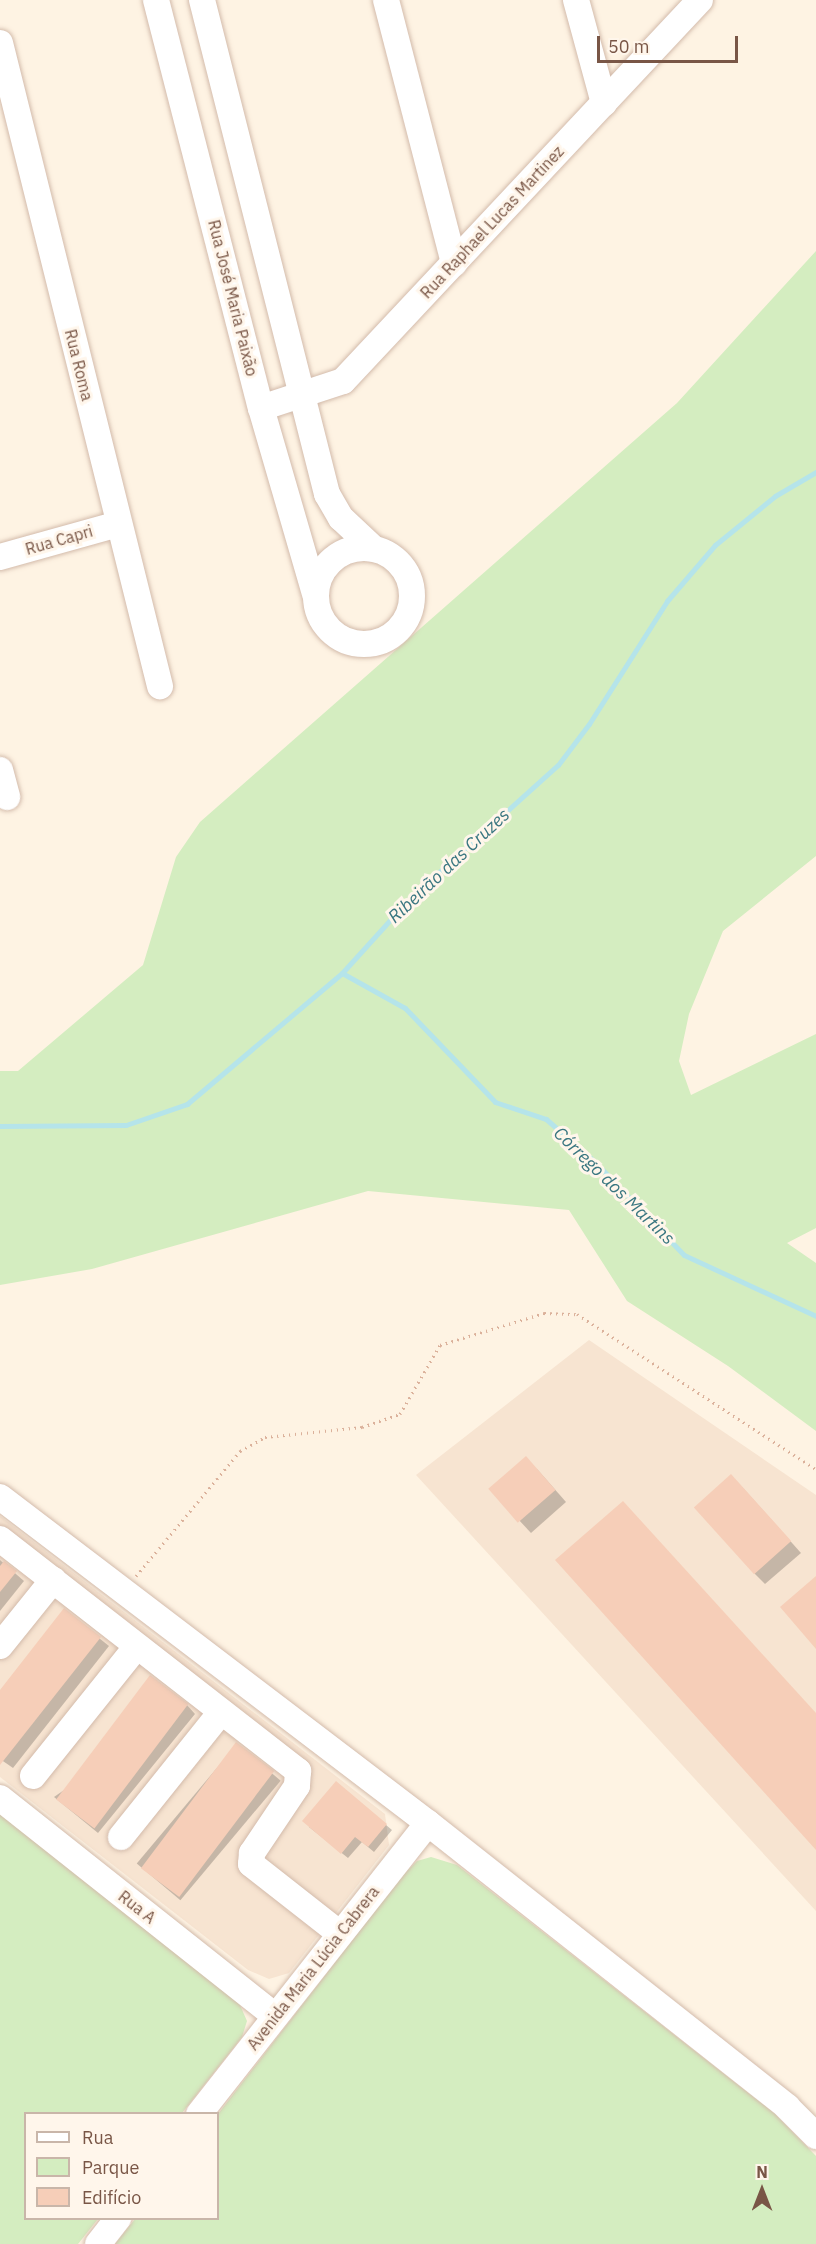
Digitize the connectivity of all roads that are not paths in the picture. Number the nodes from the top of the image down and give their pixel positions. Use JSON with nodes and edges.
{"nodes":[{"id":1,"x":156,"y":0,"type":"edge"},
{"id":2,"x":202,"y":0,"type":"edge"},
{"id":3,"x":386,"y":0,"type":"edge"},
{"id":4,"x":576,"y":0,"type":"edge"},
{"id":5,"x":700,"y":0,"type":"edge"},
{"id":6,"x":0,"y":43,"type":"edge"},
{"id":7,"x":604,"y":103,"type":"junction"},
{"id":8,"x":454,"y":263,"type":"junction"},
{"id":9,"x":301,"y":395,"type":"junction"},
{"id":10,"x":261,"y":408,"type":"junction"},
{"id":11,"x":118,"y":524,"type":"junction"},
{"id":12,"x":374,"y":549,"type":"junction"},
{"id":13,"x":0,"y":557,"type":"edge"},
{"id":14,"x":315,"y":594,"type":"junction"},
{"id":15,"x":160,"y":686,"type":"dead end"},
{"id":16,"x":0,"y":770,"type":"edge"},
{"id":17,"x":7,"y":797,"type":"dead end"},
{"id":18,"x":0,"y":1497,"type":"edge"},
{"id":19,"x":0,"y":1539,"type":"edge"},
{"id":20,"x":53,"y":1580,"type":"junction"},
{"id":21,"x":0,"y":1646,"type":"edge"},
{"id":22,"x":137,"y":1646,"type":"junction"},
{"id":23,"x":220,"y":1712,"type":"junction"},
{"id":24,"x":33,"y":1776,"type":"dead end"},
{"id":25,"x":0,"y":1798,"type":"edge"},
{"id":26,"x":428,"y":1823,"type":"junction"},
{"id":27,"x":121,"y":1837,"type":"dead end"},
{"id":28,"x":339,"y":1934,"type":"junction"},
{"id":29,"x":275,"y":2016,"type":"junction"},
{"id":30,"x":201,"y":2112,"type":"edge"},
{"id":31,"x":816,"y":2136,"type":"edge"},
{"id":32,"x":116,"y":2220,"type":"edge"},
{"id":33,"x":98,"y":2244,"type":"edge"}],
"edges":[{"from":1,"to":10,"type":"street","name":"Rua José Maria Paixão"},
{"from":2,"to":9,"type":"street"},
{"from":3,"to":8,"type":"street"},
{"from":4,"to":7,"type":"street"},
{"from":5,"to":7,"type":"street","name":"Rua Raphael Lucas Martinez"},
{"from":6,"to":11,"type":"street","name":"Rua Roma"},
{"from":7,"to":8,"type":"street","name":"Rua Raphael Lucas Martinez"},
{"from":8,"to":9,"type":"street","name":"Rua Raphael Lucas Martinez"},
{"from":9,"to":10,"type":"street","name":"Rua Raphael Lucas Martinez"},
{"from":9,"to":12,"type":"street"},
{"from":10,"to":14,"type":"street","name":"Rua José Maria Paixão"},
{"from":11,"to":13,"type":"street","name":"Rua Capri"},
{"from":11,"to":15,"type":"street","name":"Rua Roma"},
{"from":12,"to":14,"type":"street"},
{"from":12,"to":14,"type":"street"},
{"from":16,"to":17,"type":"street"},
{"from":18,"to":26,"type":"street"},
{"from":19,"to":20,"type":"street"},
{"from":20,"to":21,"type":"street"},
{"from":20,"to":22,"type":"street"},
{"from":22,"to":23,"type":"street"},
{"from":22,"to":24,"type":"street"},
{"from":23,"to":27,"type":"street"},
{"from":23,"to":28,"type":"street"},
{"from":25,"to":29,"type":"street","name":"Rua A"},
{"from":26,"to":28,"type":"street","name":"Avenida Maria Lúcia Cabrera"},
{"from":26,"to":31,"type":"street"},
{"from":28,"to":29,"type":"street","name":"Avenida Maria Lúcia Cabrera"},
{"from":29,"to":30,"type":"street","name":"Avenida Maria Lúcia Cabrera"},
{"from":32,"to":33,"type":"street"}]}
